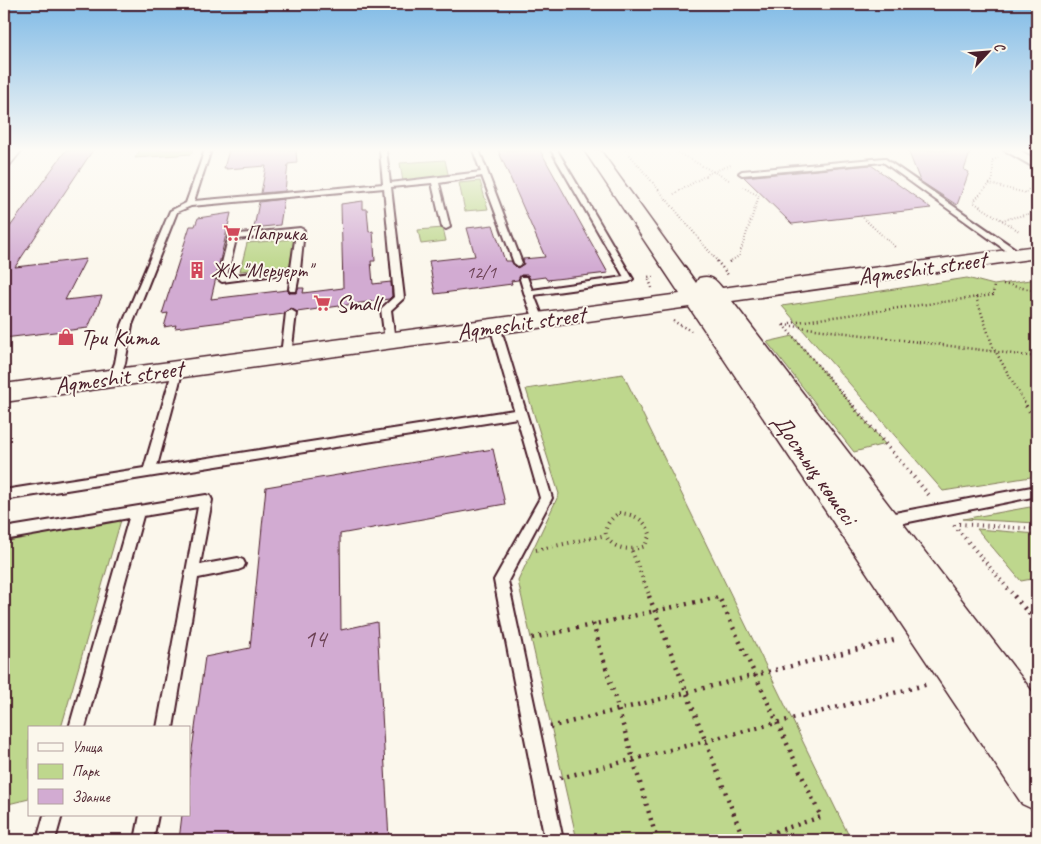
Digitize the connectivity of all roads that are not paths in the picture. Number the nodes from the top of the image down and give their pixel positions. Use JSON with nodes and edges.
{"nodes":[{"id":1,"x":194,"y":189,"type":"edge"},
{"id":2,"x":350,"y":189,"type":"edge"},
{"id":3,"x":387,"y":189,"type":"edge"},
{"id":4,"x":437,"y":189,"type":"edge"},
{"id":5,"x":490,"y":189,"type":"edge"},
{"id":6,"x":577,"y":189,"type":"edge"},
{"id":7,"x":626,"y":189,"type":"edge"},
{"id":8,"x":640,"y":189,"type":"edge"},
{"id":9,"x":930,"y":189,"type":"edge"},
{"id":10,"x":189,"y":204,"type":"junction"},
{"id":11,"x":446,"y":227,"type":"dead end"},
{"id":12,"x":1028,"y":253,"type":"edge"},
{"id":13,"x":518,"y":263,"type":"dead end"},
{"id":14,"x":296,"y":270,"type":"junction"},
{"id":15,"x":524,"y":280,"type":"dead end"},
{"id":16,"x":293,"y":289,"type":"dead end"},
{"id":17,"x":528,"y":292,"type":"junction"},
{"id":18,"x":715,"y":292,"type":"junction"},
{"id":19,"x":291,"y":313,"type":"dead end"},
{"id":20,"x":539,"y":320,"type":"junction"},
{"id":21,"x":495,"y":326,"type":"junction"},
{"id":22,"x":390,"y":340,"type":"junction"},
{"id":23,"x":286,"y":355,"type":"junction"},
{"id":24,"x":178,"y":369,"type":"junction"},
{"id":25,"x":114,"y":378,"type":"junction"},
{"id":26,"x":4,"y":393,"type":"edge"},
{"id":27,"x":522,"y":413,"type":"junction"},
{"id":28,"x":148,"y":472,"type":"junction"},
{"id":29,"x":1037,"y":491,"type":"edge"},
{"id":30,"x":4,"y":495,"type":"edge"},
{"id":31,"x":138,"y":511,"type":"junction"},
{"id":32,"x":882,"y":522,"type":"junction"},
{"id":33,"x":4,"y":534,"type":"edge"},
{"id":34,"x":238,"y":564,"type":"dead end"},
{"id":35,"x":192,"y":573,"type":"junction"},
{"id":36,"x":78,"y":726,"type":"edge"},
{"id":37,"x":164,"y":726,"type":"edge"},
{"id":38,"x":1037,"y":731,"type":"edge"},
{"id":39,"x":1037,"y":789,"type":"edge"},
{"id":40,"x":53,"y":816,"type":"edge"},
{"id":41,"x":149,"y":816,"type":"edge"},
{"id":42,"x":46,"y":840,"type":"edge"},
{"id":43,"x":144,"y":840,"type":"edge"},
{"id":44,"x":554,"y":840,"type":"edge"}],
"edges":[{"from":1,"to":10,"type":"lane"},
{"from":2,"to":10,"type":"lane"},
{"from":3,"to":22,"type":"lane"},
{"from":4,"to":11,"type":"lane"},
{"from":5,"to":13,"type":"lane"},
{"from":6,"to":17,"type":"lane"},
{"from":7,"to":18,"type":"street","name":"Достық көшесі"},
{"from":8,"to":18,"type":"street","name":"Достық көшесі"},
{"from":9,"to":12,"type":"lane"},
{"from":10,"to":25,"type":"lane"},
{"from":12,"to":18,"type":"street","name":"Aqmeshit street"},
{"from":14,"to":14,"type":"lane"},
{"from":14,"to":16,"type":"lane"},
{"from":15,"to":17,"type":"lane"},
{"from":17,"to":20,"type":"lane"},
{"from":18,"to":20,"type":"street","name":"Aqmeshit street"},
{"from":18,"to":32,"type":"street","name":"Достық көшесі"},
{"from":18,"to":39,"type":"street","name":"Достық көшесі"},
{"from":19,"to":23,"type":"lane"},
{"from":20,"to":21,"type":"street","name":"Aqmeshit street"},
{"from":21,"to":22,"type":"street","name":"Aqmeshit street"},
{"from":21,"to":27,"type":"lane"},
{"from":22,"to":23,"type":"street","name":"Aqmeshit street"},
{"from":23,"to":24,"type":"street","name":"Aqmeshit street"},
{"from":24,"to":25,"type":"street","name":"Aqmeshit street"},
{"from":24,"to":28,"type":"lane"},
{"from":25,"to":26,"type":"street","name":"Aqmeshit street"},
{"from":27,"to":28,"type":"lane"},
{"from":27,"to":44,"type":"lane"},
{"from":28,"to":30,"type":"lane"},
{"from":29,"to":32,"type":"lane"},
{"from":31,"to":33,"type":"lane"},
{"from":31,"to":35,"type":"lane"},
{"from":31,"to":36,"type":"lane"},
{"from":32,"to":38,"type":"street","name":"Достық көшесі"},
{"from":34,"to":35,"type":"lane"},
{"from":35,"to":37,"type":"lane"},
{"from":40,"to":42,"type":"lane"},
{"from":41,"to":43,"type":"lane"}]}
